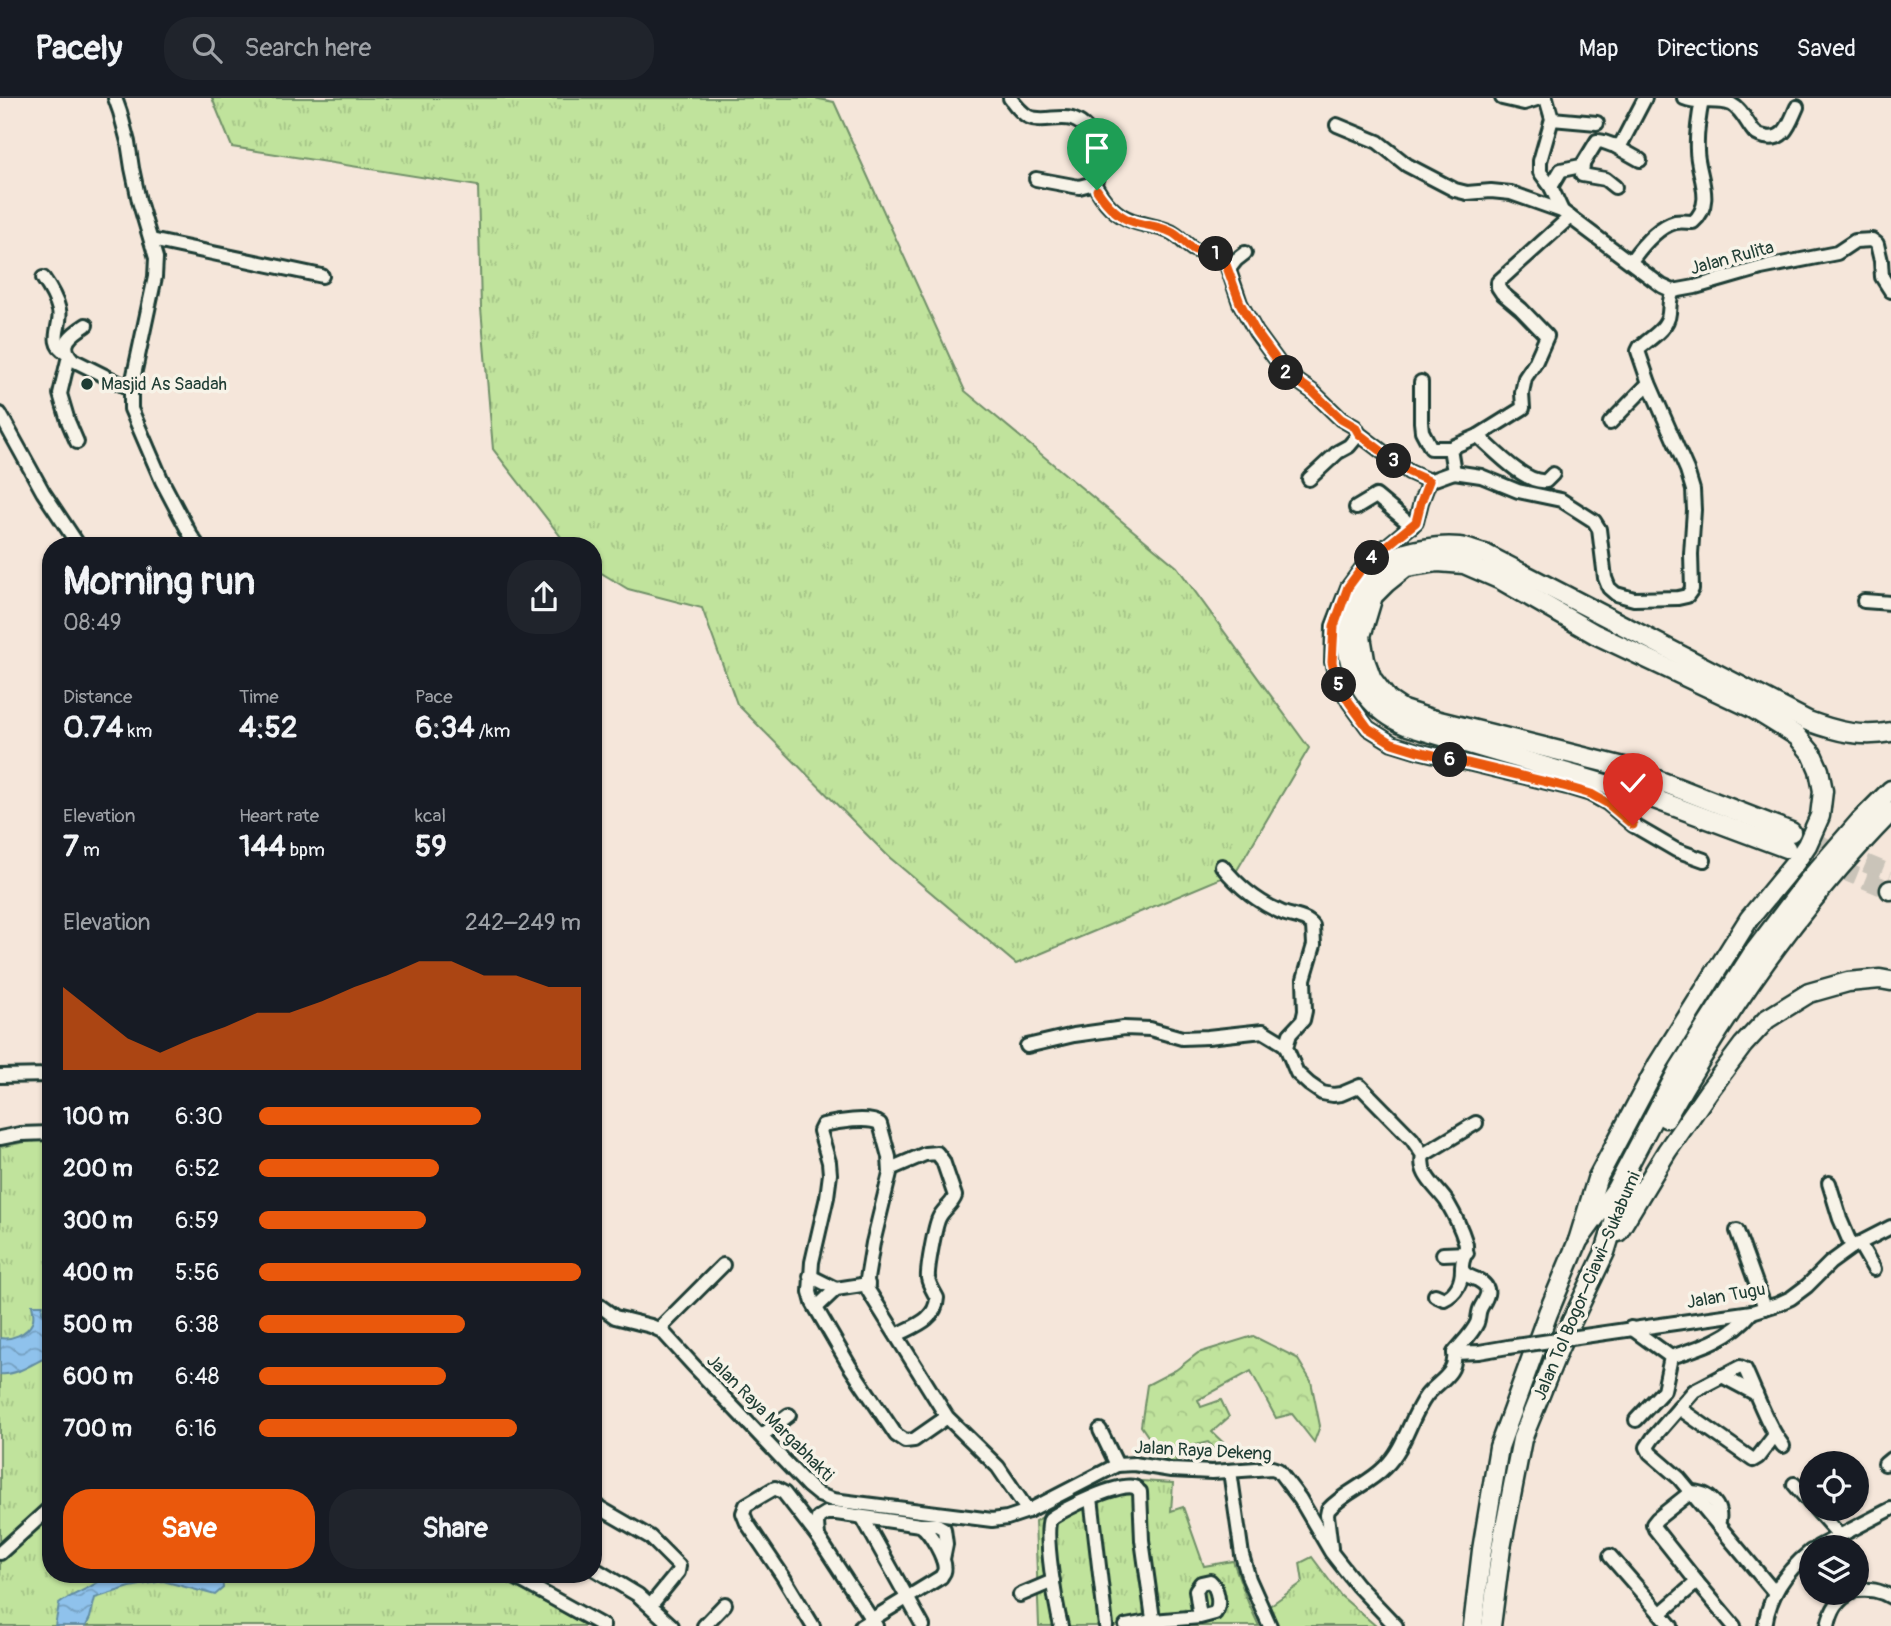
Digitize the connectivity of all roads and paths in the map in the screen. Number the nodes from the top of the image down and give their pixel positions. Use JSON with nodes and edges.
{"nodes":[{"id":1,"x":114,"y":98,"type":"edge"},
{"id":2,"x":1010,"y":98,"type":"edge"},
{"id":3,"x":1502,"y":98,"type":"edge"},
{"id":4,"x":1540,"y":98,"type":"edge"},
{"id":5,"x":1546,"y":98,"type":"edge"},
{"id":6,"x":1645,"y":98,"type":"edge"},
{"id":7,"x":1684,"y":98,"type":"edge"},
{"id":8,"x":1702,"y":100,"type":"junction"},
{"id":9,"x":1797,"y":107,"type":"dead end"},
{"id":10,"x":1552,"y":119,"type":"junction"},
{"id":11,"x":1597,"y":123,"type":"dead end"},
{"id":12,"x":1337,"y":125,"type":"dead end"},
{"id":13,"x":1615,"y":146,"type":"junction"},
{"id":14,"x":1640,"y":160,"type":"dead end"},
{"id":15,"x":1583,"y":164,"type":"junction"},
{"id":16,"x":1036,"y":179,"type":"dead end"},
{"id":17,"x":1094,"y":183,"type":"junction"},
{"id":18,"x":1551,"y":187,"type":"junction"},
{"id":19,"x":1615,"y":187,"type":"dead end"},
{"id":20,"x":1566,"y":214,"type":"junction"},
{"id":21,"x":151,"y":240,"type":"junction"},
{"id":22,"x":1245,"y":253,"type":"dead end"},
{"id":23,"x":1631,"y":261,"type":"junction"},
{"id":24,"x":1229,"y":269,"type":"junction"},
{"id":25,"x":322,"y":276,"type":"dead end"},
{"id":26,"x":43,"y":278,"type":"dead end"},
{"id":27,"x":1673,"y":290,"type":"junction"},
{"id":28,"x":1891,"y":291,"type":"edge"},
{"id":29,"x":86,"y":324,"type":"dead end"},
{"id":30,"x":67,"y":354,"type":"junction"},
{"id":31,"x":1421,"y":382,"type":"dead end"},
{"id":32,"x":1649,"y":383,"type":"junction"},
{"id":33,"x":131,"y":389,"type":"junction"},
{"id":34,"x":0,"y":414,"type":"edge"},
{"id":35,"x":1610,"y":423,"type":"dead end"},
{"id":36,"x":1359,"y":434,"type":"junction"},
{"id":37,"x":1478,"y":436,"type":"junction"},
{"id":38,"x":77,"y":442,"type":"dead end"},
{"id":39,"x":1450,"y":448,"type":"junction"},
{"id":40,"x":1454,"y":472,"type":"junction"},
{"id":41,"x":1553,"y":474,"type":"dead end"},
{"id":42,"x":1309,"y":479,"type":"dead end"},
{"id":43,"x":1429,"y":481,"type":"junction"},
{"id":44,"x":1356,"y":508,"type":"dead end"},
{"id":45,"x":1412,"y":526,"type":"junction"},
{"id":46,"x":73,"y":537,"type":"edge"},
{"id":47,"x":192,"y":537,"type":"edge"},
{"id":48,"x":1864,"y":601,"type":"dead end"},
{"id":49,"x":1891,"y":603,"type":"edge"},
{"id":50,"x":1891,"y":732,"type":"edge"},
{"id":51,"x":1891,"y":790,"type":"edge"},
{"id":52,"x":1891,"y":812,"type":"edge"},
{"id":53,"x":1704,"y":860,"type":"dead end"},
{"id":54,"x":1222,"y":866,"type":"dead end"},
{"id":55,"x":1776,"y":933,"type":"junction"},
{"id":56,"x":1885,"y":980,"type":"edge"},
{"id":57,"x":1286,"y":1045,"type":"junction"},
{"id":58,"x":1027,"y":1046,"type":"dead end"},
{"id":59,"x":1685,"y":1072,"type":"junction"},
{"id":60,"x":42,"y":1074,"type":"edge"},
{"id":61,"x":0,"y":1076,"type":"edge"},
{"id":62,"x":1476,"y":1123,"type":"dead end"},
{"id":63,"x":42,"y":1133,"type":"edge"},
{"id":64,"x":0,"y":1138,"type":"edge"},
{"id":65,"x":1423,"y":1155,"type":"junction"},
{"id":66,"x":890,"y":1169,"type":"junction"},
{"id":67,"x":1829,"y":1183,"type":"dead end"},
{"id":68,"x":1891,"y":1227,"type":"edge"},
{"id":69,"x":1737,"y":1231,"type":"dead end"},
{"id":70,"x":1578,"y":1241,"type":"junction"},
{"id":71,"x":1856,"y":1245,"type":"junction"},
{"id":72,"x":1605,"y":1252,"type":"junction"},
{"id":73,"x":1467,"y":1253,"type":"junction"},
{"id":74,"x":1443,"y":1254,"type":"dead end"},
{"id":75,"x":723,"y":1265,"type":"dead end"},
{"id":76,"x":1462,"y":1269,"type":"junction"},
{"id":77,"x":1874,"y":1269,"type":"dead end"},
{"id":78,"x":810,"y":1276,"type":"junction"},
{"id":79,"x":867,"y":1284,"type":"junction"},
{"id":80,"x":836,"y":1289,"type":"junction"},
{"id":81,"x":1434,"y":1295,"type":"dead end"},
{"id":82,"x":602,"y":1308,"type":"edge"},
{"id":83,"x":816,"y":1308,"type":"junction"},
{"id":84,"x":1758,"y":1310,"type":"junction"},
{"id":85,"x":659,"y":1329,"type":"junction"},
{"id":86,"x":1628,"y":1329,"type":"junction"},
{"id":87,"x":897,"y":1335,"type":"junction"},
{"id":88,"x":1479,"y":1352,"type":"junction"},
{"id":89,"x":1454,"y":1353,"type":"junction"},
{"id":90,"x":1671,"y":1357,"type":"junction"},
{"id":91,"x":1452,"y":1373,"type":"junction"},
{"id":92,"x":1679,"y":1408,"type":"junction"},
{"id":93,"x":789,"y":1415,"type":"dead end"},
{"id":94,"x":947,"y":1417,"type":"junction"},
{"id":95,"x":1636,"y":1420,"type":"dead end"},
{"id":96,"x":1100,"y":1430,"type":"dead end"},
{"id":97,"x":1775,"y":1435,"type":"junction"},
{"id":98,"x":761,"y":1436,"type":"junction"},
{"id":99,"x":1783,"y":1446,"type":"dead end"},
{"id":100,"x":1117,"y":1465,"type":"junction"},
{"id":101,"x":1230,"y":1471,"type":"junction"},
{"id":102,"x":1794,"y":1484,"type":"dead end"},
{"id":103,"x":1799,"y":1490,"type":"edge"},
{"id":104,"x":1691,"y":1492,"type":"junction"},
{"id":105,"x":1091,"y":1498,"type":"junction"},
{"id":106,"x":602,"y":1509,"type":"edge"},
{"id":107,"x":1891,"y":1509,"type":"edge"},
{"id":108,"x":1028,"y":1511,"type":"junction"},
{"id":109,"x":42,"y":1515,"type":"edge"},
{"id":110,"x":863,"y":1518,"type":"junction"},
{"id":111,"x":985,"y":1520,"type":"joint"},
{"id":112,"x":1827,"y":1521,"type":"edge"},
{"id":113,"x":1839,"y":1535,"type":"joint"},
{"id":114,"x":818,"y":1537,"type":"junction"},
{"id":115,"x":1331,"y":1552,"type":"junction"},
{"id":116,"x":0,"y":1553,"type":"edge"},
{"id":117,"x":1610,"y":1556,"type":"dead end"},
{"id":118,"x":1799,"y":1562,"type":"edge"},
{"id":119,"x":602,"y":1573,"type":"edge"},
{"id":120,"x":1054,"y":1581,"type":"junction"},
{"id":121,"x":1696,"y":1582,"type":"junction"},
{"id":122,"x":525,"y":1583,"type":"edge"},
{"id":123,"x":1869,"y":1589,"type":"edge"},
{"id":124,"x":1775,"y":1593,"type":"junction"},
{"id":125,"x":1020,"y":1595,"type":"dead end"},
{"id":126,"x":906,"y":1597,"type":"junction"},
{"id":127,"x":1891,"y":1597,"type":"edge"},
{"id":128,"x":725,"y":1604,"type":"dead end"},
{"id":129,"x":650,"y":1605,"type":"junction"},
{"id":130,"x":1835,"y":1605,"type":"edge"},
{"id":131,"x":1661,"y":1613,"type":"junction"},
{"id":132,"x":1486,"y":1614,"type":"edge"},
{"id":133,"x":1200,"y":1617,"type":"dead end"},
{"id":134,"x":870,"y":1624,"type":"edge"},
{"id":135,"x":1153,"y":1624,"type":"edge"},
{"id":136,"x":603,"y":1626,"type":"edge"},
{"id":137,"x":672,"y":1626,"type":"edge"},
{"id":138,"x":704,"y":1626,"type":"edge"},
{"id":139,"x":813,"y":1626,"type":"edge"},
{"id":140,"x":923,"y":1626,"type":"edge"},
{"id":141,"x":1061,"y":1626,"type":"edge"},
{"id":142,"x":1106,"y":1626,"type":"edge"},
{"id":143,"x":1126,"y":1626,"type":"edge"},
{"id":144,"x":1270,"y":1626,"type":"edge"},
{"id":145,"x":1396,"y":1626,"type":"edge"},
{"id":146,"x":1473,"y":1626,"type":"edge"},
{"id":147,"x":1671,"y":1626,"type":"edge"},
{"id":148,"x":1734,"y":1626,"type":"edge"},
{"id":149,"x":1765,"y":1626,"type":"edge"},
{"id":150,"x":1828,"y":1626,"type":"edge"}],
"edges":[{"from":1,"to":21,"type":"street"},
{"from":2,"to":17,"type":"street"},
{"from":3,"to":4,"type":"street"},
{"from":5,"to":10,"type":"street"},
{"from":6,"to":13,"type":"street"},
{"from":7,"to":8,"type":"street"},
{"from":8,"to":9,"type":"street"},
{"from":8,"to":23,"type":"street"},
{"from":10,"to":11,"type":"street"},
{"from":10,"to":18,"type":"street"},
{"from":12,"to":20,"type":"street"},
{"from":13,"to":14,"type":"street"},
{"from":13,"to":15,"type":"street"},
{"from":15,"to":18,"type":"street"},
{"from":15,"to":19,"type":"street"},
{"from":16,"to":17,"type":"street"},
{"from":17,"to":24,"type":"street"},
{"from":18,"to":20,"type":"street"},
{"from":20,"to":23,"type":"street","name":"Jalan Rulita"},
{"from":20,"to":37,"type":"street"},
{"from":21,"to":25,"type":"street"},
{"from":21,"to":33,"type":"street"},
{"from":22,"to":24,"type":"street"},
{"from":23,"to":27,"type":"street","name":"Jalan Rulita"},
{"from":24,"to":36,"type":"street"},
{"from":26,"to":30,"type":"street"},
{"from":27,"to":28,"type":"street","name":"Jalan Rulita"},
{"from":27,"to":32,"type":"street"},
{"from":29,"to":30,"type":"street"},
{"from":30,"to":33,"type":"street"},
{"from":30,"to":38,"type":"street"},
{"from":31,"to":39,"type":"street"},
{"from":32,"to":35,"type":"street"},
{"from":32,"to":40,"type":"street"},
{"from":33,"to":47,"type":"street"},
{"from":34,"to":46,"type":"street"},
{"from":36,"to":42,"type":"street"},
{"from":36,"to":43,"type":"street"},
{"from":37,"to":39,"type":"street"},
{"from":37,"to":41,"type":"street"},
{"from":39,"to":40,"type":"street"},
{"from":40,"to":43,"type":"street"},
{"from":43,"to":45,"type":"street"},
{"from":44,"to":45,"type":"street"},
{"from":45,"to":53,"type":"street"},
{"from":48,"to":49,"type":"street"},
{"from":50,"to":70,"type":"highway"},
{"from":51,"to":55,"type":"highway","name":"Jalan Tol Bogor–Ciawi–Sukabumi"},
{"from":52,"to":55,"type":"highway","name":"Jalan Tol Bogor–Ciawi–Sukabumi"},
{"from":54,"to":57,"type":"street"},
{"from":55,"to":59,"type":"highway","name":"Jalan Tol Bogor–Ciawi–Sukabumi"},
{"from":56,"to":72,"type":"highway"},
{"from":57,"to":58,"type":"street"},
{"from":57,"to":65,"type":"street"},
{"from":59,"to":70,"type":"highway","name":"Jalan Tol Bogor–Ciawi–Sukabumi"},
{"from":59,"to":72,"type":"highway","name":"Jalan Tol Bogor–Ciawi–Sukabumi"},
{"from":60,"to":61,"type":"street"},
{"from":62,"to":65,"type":"street"},
{"from":63,"to":64,"type":"street"},
{"from":65,"to":73,"type":"street"},
{"from":66,"to":78,"type":"street"},
{"from":66,"to":79,"type":"street"},
{"from":66,"to":87,"type":"street"},
{"from":67,"to":71,"type":"street"},
{"from":68,"to":71,"type":"street","name":"Jalan Tugu"},
{"from":69,"to":84,"type":"street"},
{"from":70,"to":132,"type":"highway","name":"Jalan Tol Bogor–Ciawi–Sukabumi"},
{"from":71,"to":77,"type":"street"},
{"from":71,"to":84,"type":"street","name":"Jalan Tugu"},
{"from":72,"to":132,"type":"highway","name":"Jalan Tol Bogor–Ciawi–Sukabumi"},
{"from":73,"to":74,"type":"street"},
{"from":73,"to":76,"type":"street"},
{"from":75,"to":85,"type":"street"},
{"from":76,"to":81,"type":"street"},
{"from":76,"to":89,"type":"street"},
{"from":78,"to":80,"type":"street"},
{"from":78,"to":83,"type":"street"},
{"from":79,"to":80,"type":"street"},
{"from":79,"to":87,"type":"street"},
{"from":80,"to":83,"type":"street"},
{"from":82,"to":85,"type":"street"},
{"from":83,"to":94,"type":"street"},
{"from":84,"to":86,"type":"street","name":"Jalan Tugu"},
{"from":84,"to":90,"type":"street"},
{"from":85,"to":98,"type":"street","name":"Jalan Raya Margabhakti"},
{"from":86,"to":88,"type":"street","name":"Jalan Tugu","bridge":true},
{"from":86,"to":90,"type":"street"},
{"from":87,"to":94,"type":"street"},
{"from":88,"to":89,"type":"street"},
{"from":88,"to":91,"type":"street"},
{"from":89,"to":91,"type":"street"},
{"from":90,"to":95,"type":"street"},
{"from":91,"to":115,"type":"street"},
{"from":92,"to":97,"type":"street"},
{"from":92,"to":97,"type":"street"},
{"from":92,"to":104,"type":"street"},
{"from":93,"to":98,"type":"street"},
{"from":94,"to":108,"type":"street"},
{"from":96,"to":100,"type":"street"},
{"from":97,"to":99,"type":"street"},
{"from":98,"to":111,"type":"street","name":"Jalan Raya Margabhakti"},
{"from":100,"to":101,"type":"street","name":"Jalan Raya Dekeng"},
{"from":100,"to":108,"type":"street","name":"Jalan Raya Dekeng"},
{"from":101,"to":115,"type":"street","name":"Jalan Raya Dekeng"},
{"from":101,"to":144,"type":"street"},
{"from":102,"to":103,"type":"street"},
{"from":104,"to":121,"type":"street"},
{"from":104,"to":124,"type":"street"},
{"from":105,"to":120,"type":"street"},
{"from":105,"to":135,"type":"street"},
{"from":105,"to":142,"type":"street"},
{"from":106,"to":129,"type":"street"},
{"from":107,"to":113,"type":"street"},
{"from":108,"to":111,"type":"street","name":"Jalan Raya Dekeng"},
{"from":109,"to":116,"type":"street"},
{"from":110,"to":114,"type":"street"},
{"from":110,"to":126,"type":"street"},
{"from":110,"to":126,"type":"street"},
{"from":112,"to":113,"type":"street"},
{"from":114,"to":134,"type":"street"},
{"from":114,"to":139,"type":"street"},
{"from":115,"to":145,"type":"street","name":"Jalan Raya Dekeng"},
{"from":117,"to":131,"type":"street"},
{"from":118,"to":124,"type":"street"},
{"from":119,"to":129,"type":"street"},
{"from":120,"to":125,"type":"street"},
{"from":120,"to":141,"type":"street"},
{"from":121,"to":131,"type":"street"},
{"from":121,"to":148,"type":"street"},
{"from":122,"to":136,"type":"street"},
{"from":123,"to":127,"type":"street"},
{"from":124,"to":149,"type":"street"},
{"from":126,"to":134,"type":"street"},
{"from":126,"to":140,"type":"street"},
{"from":128,"to":138,"type":"street"},
{"from":129,"to":137,"type":"street"},
{"from":130,"to":150,"type":"street"},
{"from":131,"to":147,"type":"street"},
{"from":132,"to":146,"type":"highway","name":"Jalan Tol Bogor–Ciawi–Sukabumi"},
{"from":133,"to":135,"type":"street"},
{"from":135,"to":143,"type":"street"}]}
